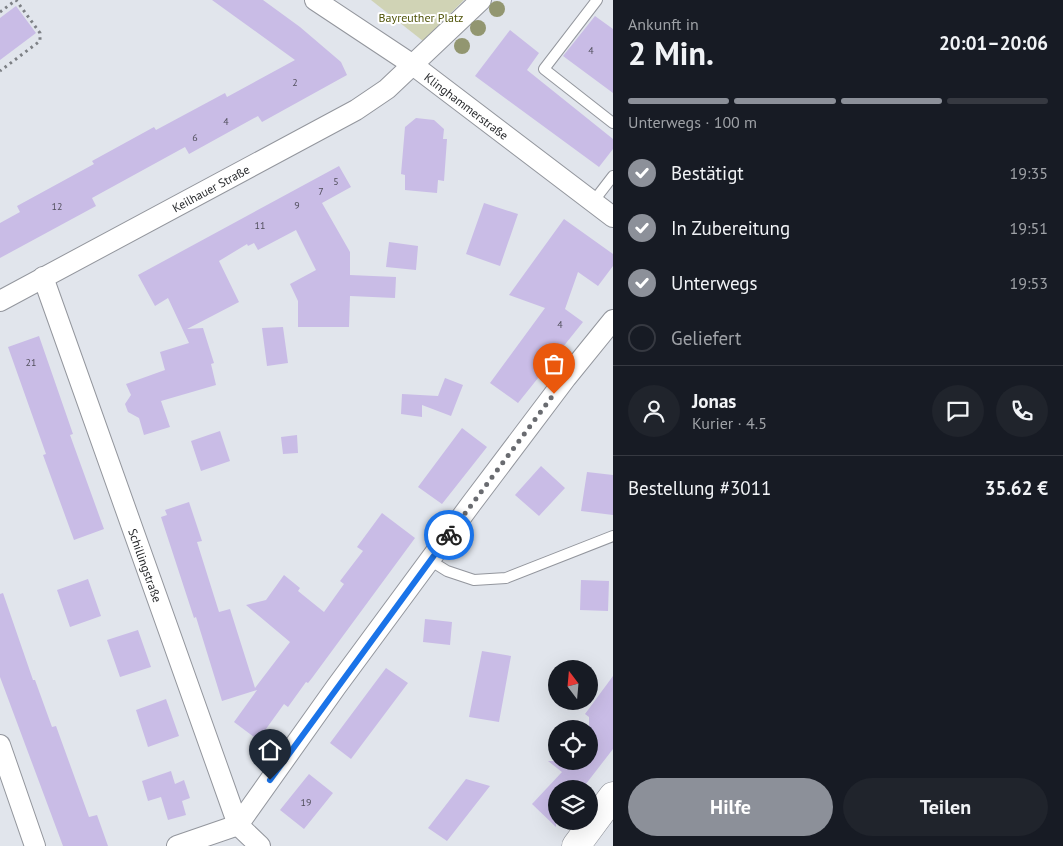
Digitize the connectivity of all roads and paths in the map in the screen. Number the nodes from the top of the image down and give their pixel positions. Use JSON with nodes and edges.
{"nodes":[{"id":1,"x":315,"y":0,"type":"edge"},
{"id":2,"x":481,"y":0,"type":"edge"},
{"id":3,"x":597,"y":0,"type":"edge"},
{"id":4,"x":0,"y":12,"type":"edge"},
{"id":5,"x":414,"y":65,"type":"junction"},
{"id":6,"x":0,"y":71,"type":"edge"},
{"id":7,"x":613,"y":123,"type":"edge"},
{"id":8,"x":613,"y":176,"type":"edge"},
{"id":9,"x":593,"y":202,"type":"junction"},
{"id":10,"x":613,"y":217,"type":"edge"},
{"id":11,"x":43,"y":277,"type":"junction"},
{"id":12,"x":0,"y":301,"type":"edge"},
{"id":13,"x":613,"y":320,"type":"edge"},
{"id":14,"x":613,"y":536,"type":"edge"},
{"id":15,"x":431,"y":561,"type":"junction"},
{"id":16,"x":0,"y":745,"type":"edge"},
{"id":17,"x":613,"y":796,"type":"edge"},
{"id":18,"x":238,"y":825,"type":"junction"},
{"id":19,"x":35,"y":846,"type":"edge"},
{"id":20,"x":177,"y":846,"type":"edge"},
{"id":21,"x":260,"y":846,"type":"edge"},
{"id":22,"x":576,"y":846,"type":"edge"}],
"edges":[{"from":1,"to":5,"type":"street","name":"Klinghammerstraße"},
{"from":2,"to":5,"type":"street"},
{"from":3,"to":7,"type":"lane"},
{"from":4,"to":6,"type":"path"},
{"from":5,"to":9,"type":"street","name":"Klinghammerstraße"},
{"from":5,"to":11,"type":"street","name":"Keilhauer Straße"},
{"from":8,"to":9,"type":"lane"},
{"from":9,"to":10,"type":"street","name":"Klinghammerstraße"},
{"from":11,"to":12,"type":"street","name":"Keilhauer Straße"},
{"from":11,"to":18,"type":"street","name":"Schillingstraße"},
{"from":13,"to":15,"type":"street"},
{"from":14,"to":15,"type":"lane"},
{"from":15,"to":18,"type":"street"},
{"from":16,"to":19,"type":"street"},
{"from":17,"to":22,"type":"main road"},
{"from":18,"to":20,"type":"street"},
{"from":18,"to":21,"type":"street","name":"Schillingstraße"}]}
